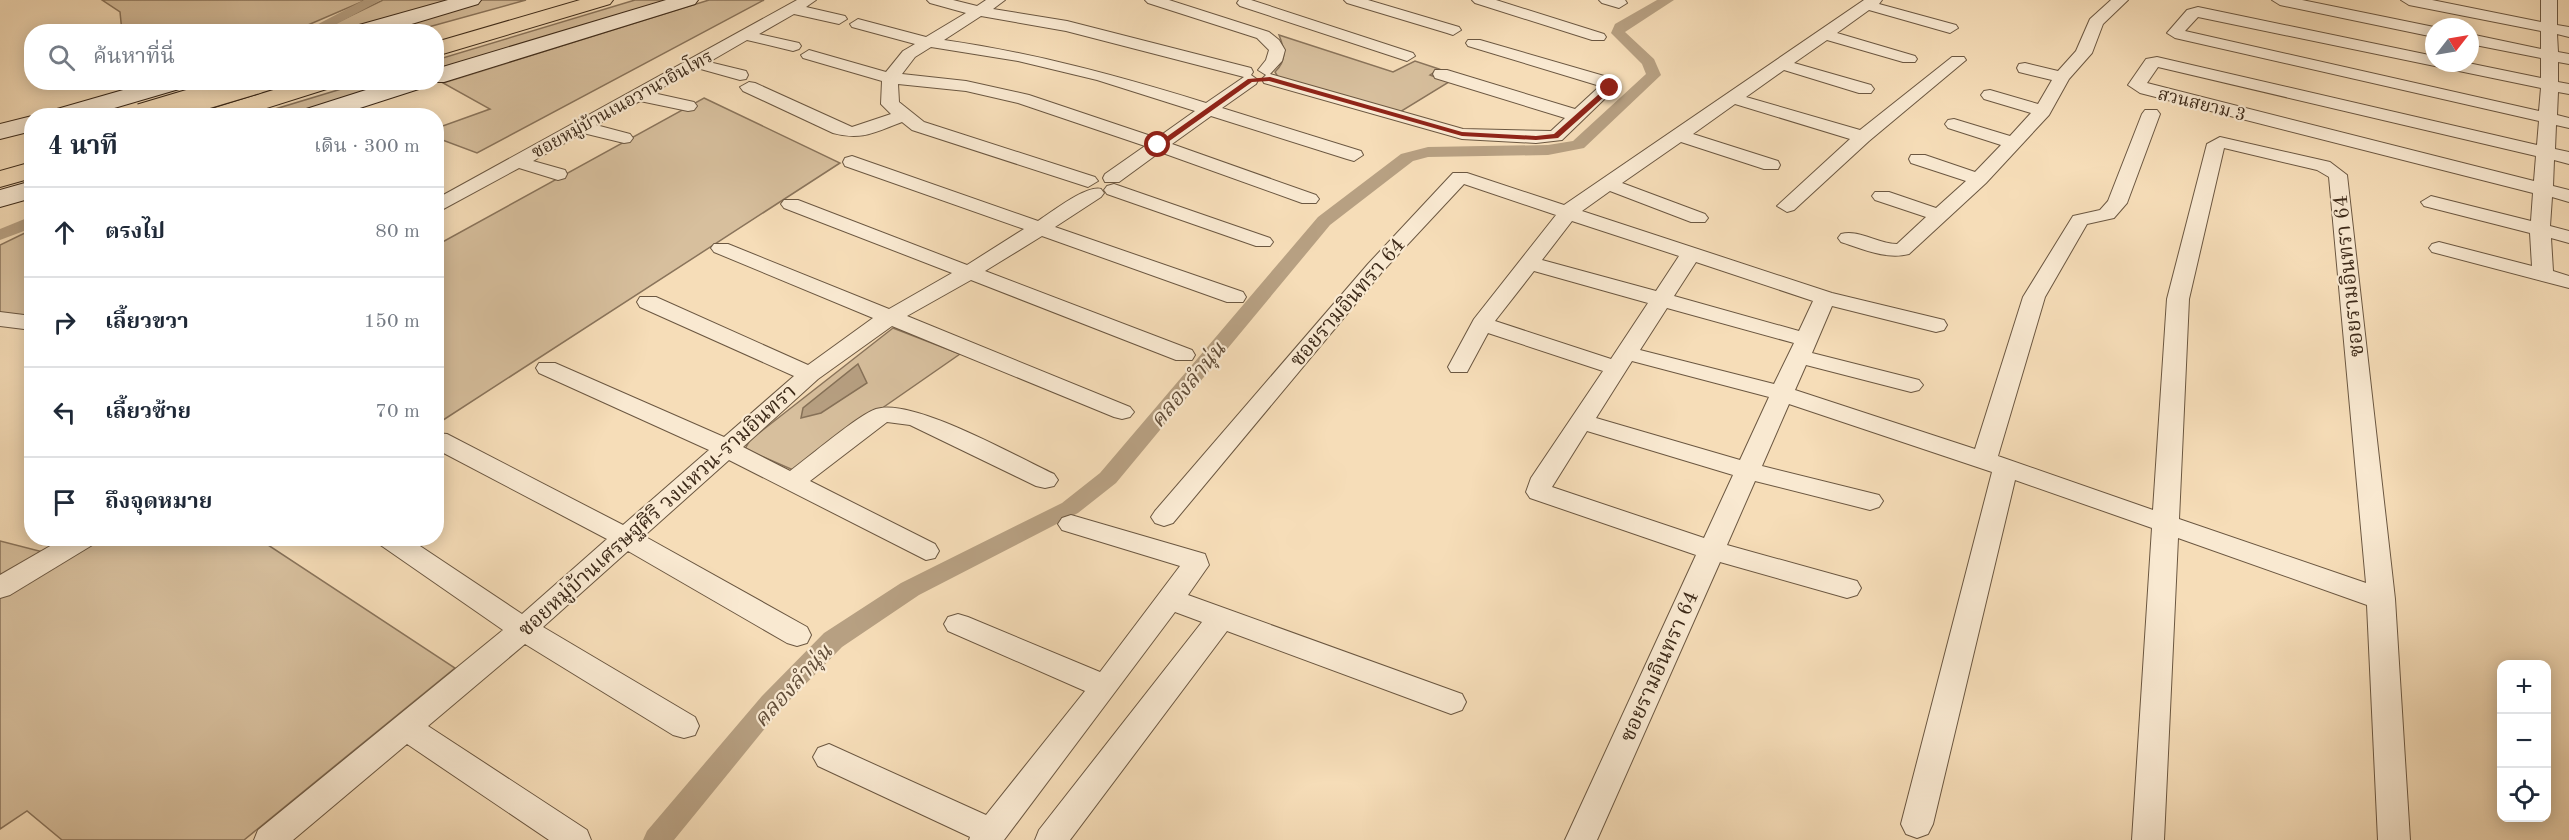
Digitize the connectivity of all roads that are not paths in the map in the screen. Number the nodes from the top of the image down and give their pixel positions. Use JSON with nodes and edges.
{"nodes":[{"id":1,"x":471,"y":0,"type":"edge"},
{"id":2,"x":545,"y":0,"type":"edge"},
{"id":3,"x":603,"y":0,"type":"edge"},
{"id":4,"x":688,"y":0,"type":"edge"},
{"id":5,"x":808,"y":0,"type":"edge"},
{"id":6,"x":935,"y":0,"type":"edge"},
{"id":7,"x":997,"y":0,"type":"edge"},
{"id":8,"x":1153,"y":0,"type":"edge"},
{"id":9,"x":1480,"y":0,"type":"edge"},
{"id":10,"x":2120,"y":0,"type":"edge"},
{"id":11,"x":2280,"y":0,"type":"edge"},
{"id":12,"x":2409,"y":0,"type":"edge"},
{"id":13,"x":2549,"y":0,"type":"edge"},
{"id":14,"x":1534,"y":2,"type":"dead end"},
{"id":15,"x":1871,"y":2,"type":"edge"},
{"id":16,"x":1245,"y":3,"type":"dead end"},
{"id":17,"x":2569,"y":4,"type":"edge"},
{"id":18,"x":1353,"y":7,"type":"edge"},
{"id":19,"x":792,"y":9,"type":"junction"},
{"id":20,"x":1507,"y":9,"type":"junction"},
{"id":21,"x":978,"y":11,"type":"junction"},
{"id":22,"x":839,"y":19,"type":"dead end"},
{"id":23,"x":388,"y":24,"type":"edge"},
{"id":24,"x":858,"y":24,"type":"dead end"},
{"id":25,"x":1318,"y":27,"type":"junction"},
{"id":26,"x":1950,"y":28,"type":"dead end"},
{"id":27,"x":2549,"y":28,"type":"junction"},
{"id":28,"x":444,"y":29,"type":"edge"},
{"id":29,"x":1453,"y":30,"type":"dead end"},
{"id":30,"x":2425,"y":30,"type":"edge"},
{"id":31,"x":2569,"y":32,"type":"edge"},
{"id":32,"x":1824,"y":34,"type":"junction"},
{"id":33,"x":745,"y":35,"type":"junction"},
{"id":34,"x":1598,"y":38,"type":"dead end"},
{"id":35,"x":2479,"y":41,"type":"edge"},
{"id":36,"x":927,"y":42,"type":"junction"},
{"id":37,"x":1474,"y":43,"type":"dead end"},
{"id":38,"x":793,"y":45,"type":"dead end"},
{"id":39,"x":444,"y":48,"type":"edge"},
{"id":40,"x":809,"y":55,"type":"dead end"},
{"id":41,"x":2549,"y":55,"type":"junction"},
{"id":42,"x":1407,"y":56,"type":"dead end"},
{"id":43,"x":1910,"y":59,"type":"dead end"},
{"id":44,"x":2425,"y":59,"type":"edge"},
{"id":45,"x":2569,"y":59,"type":"edge"},
{"id":46,"x":1958,"y":60,"type":"dead end"},
{"id":47,"x":696,"y":63,"type":"junction"},
{"id":48,"x":1781,"y":64,"type":"junction"},
{"id":49,"x":2025,"y":68,"type":"dead end"},
{"id":50,"x":2479,"y":70,"type":"edge"},
{"id":51,"x":444,"y":74,"type":"edge"},
{"id":52,"x":1268,"y":74,"type":"junction"},
{"id":53,"x":1441,"y":74,"type":"dead end"},
{"id":54,"x":1248,"y":76,"type":"junction"},
{"id":55,"x":2062,"y":77,"type":"junction"},
{"id":56,"x":890,"y":78,"type":"junction"},
{"id":57,"x":2550,"y":85,"type":"junction"},
{"id":58,"x":1865,"y":89,"type":"dead end"},
{"id":59,"x":2569,"y":89,"type":"edge"},
{"id":60,"x":167,"y":90,"type":"edge"},
{"id":61,"x":221,"y":90,"type":"edge"},
{"id":62,"x":299,"y":90,"type":"edge"},
{"id":63,"x":394,"y":90,"type":"edge"},
{"id":64,"x":638,"y":95,"type":"junction"},
{"id":65,"x":1990,"y":95,"type":"dead end"},
{"id":66,"x":1732,"y":98,"type":"junction"},
{"id":67,"x":688,"y":106,"type":"dead end"},
{"id":68,"x":111,"y":108,"type":"edge"},
{"id":69,"x":143,"y":108,"type":"edge"},
{"id":70,"x":240,"y":108,"type":"edge"},
{"id":71,"x":342,"y":108,"type":"edge"},
{"id":72,"x":1208,"y":110,"type":"junction"},
{"id":73,"x":2043,"y":111,"type":"junction"},
{"id":74,"x":2151,"y":114,"type":"dead end"},
{"id":75,"x":902,"y":116,"type":"junction"},
{"id":76,"x":1578,"y":116,"type":"junction"},
{"id":77,"x":2547,"y":118,"type":"junction"},
{"id":78,"x":2569,"y":123,"type":"edge"},
{"id":79,"x":1953,"y":124,"type":"dead end"},
{"id":80,"x":24,"y":125,"type":"edge"},
{"id":81,"x":581,"y":127,"type":"junction"},
{"id":82,"x":24,"y":131,"type":"edge"},
{"id":83,"x":0,"y":132,"type":"edge"},
{"id":84,"x":1679,"y":135,"type":"junction"},
{"id":85,"x":0,"y":137,"type":"edge"},
{"id":86,"x":1863,"y":137,"type":"junction"},
{"id":87,"x":624,"y":138,"type":"dead end"},
{"id":88,"x":2012,"y":142,"type":"junction"},
{"id":89,"x":1158,"y":145,"type":"junction"},
{"id":90,"x":24,"y":149,"type":"edge"},
{"id":91,"x":2547,"y":153,"type":"junction"},
{"id":92,"x":1354,"y":155,"type":"dead end"},
{"id":93,"x":0,"y":156,"type":"edge"},
{"id":94,"x":2569,"y":158,"type":"edge"},
{"id":95,"x":1918,"y":159,"type":"dead end"},
{"id":96,"x":517,"y":162,"type":"junction"},
{"id":97,"x":852,"y":162,"type":"dead end"},
{"id":98,"x":1771,"y":165,"type":"dead end"},
{"id":99,"x":24,"y":172,"type":"edge"},
{"id":100,"x":558,"y":174,"type":"dead end"},
{"id":101,"x":1979,"y":179,"type":"junction"},
{"id":102,"x":0,"y":180,"type":"edge"},
{"id":103,"x":1113,"y":184,"type":"junction"},
{"id":104,"x":1608,"y":184,"type":"junction"},
{"id":105,"x":1091,"y":187,"type":"junction"},
{"id":106,"x":2543,"y":190,"type":"junction"},
{"id":107,"x":24,"y":192,"type":"edge"},
{"id":108,"x":1882,"y":196,"type":"dead end"},
{"id":109,"x":2569,"y":196,"type":"edge"},
{"id":110,"x":1309,"y":199,"type":"dead end"},
{"id":111,"x":0,"y":200,"type":"edge"},
{"id":112,"x":2431,"y":202,"type":"dead end"},
{"id":113,"x":24,"y":203,"type":"edge"},
{"id":114,"x":444,"y":203,"type":"edge"},
{"id":115,"x":791,"y":204,"type":"dead end"},
{"id":116,"x":1787,"y":206,"type":"dead end"},
{"id":117,"x":0,"y":210,"type":"edge"},
{"id":118,"x":1569,"y":211,"type":"junction"},
{"id":119,"x":1941,"y":216,"type":"junction"},
{"id":120,"x":1698,"y":218,"type":"dead end"},
{"id":121,"x":1038,"y":228,"type":"junction"},
{"id":122,"x":2540,"y":230,"type":"junction"},
{"id":123,"x":2569,"y":237,"type":"edge"},
{"id":124,"x":1848,"y":238,"type":"dead end"},
{"id":125,"x":1263,"y":242,"type":"dead end"},
{"id":126,"x":721,"y":248,"type":"dead end"},
{"id":127,"x":2439,"y":248,"type":"dead end"},
{"id":128,"x":1692,"y":253,"type":"junction"},
{"id":129,"x":1528,"y":263,"type":"junction"},
{"id":130,"x":970,"y":272,"type":"junction"},
{"id":131,"x":2543,"y":275,"type":"junction"},
{"id":132,"x":2569,"y":282,"type":"edge"},
{"id":133,"x":1234,"y":297,"type":"dead end"},
{"id":134,"x":1825,"y":298,"type":"junction"},
{"id":135,"x":1662,"y":299,"type":"junction"},
{"id":136,"x":648,"y":302,"type":"dead end"},
{"id":137,"x":888,"y":318,"type":"junction"},
{"id":138,"x":0,"y":319,"type":"edge"},
{"id":139,"x":24,"y":322,"type":"edge"},
{"id":140,"x":1482,"y":324,"type":"junction"},
{"id":141,"x":1936,"y":325,"type":"dead end"},
{"id":142,"x":1801,"y":347,"type":"junction"},
{"id":143,"x":1184,"y":355,"type":"dead end"},
{"id":144,"x":1621,"y":361,"type":"junction"},
{"id":145,"x":1459,"y":367,"type":"dead end"},
{"id":146,"x":546,"y":368,"type":"dead end"},
{"id":147,"x":810,"y":374,"type":"junction"},
{"id":148,"x":1911,"y":385,"type":"dead end"},
{"id":149,"x":1780,"y":393,"type":"junction"},
{"id":150,"x":1122,"y":412,"type":"dead end"},
{"id":151,"x":1581,"y":421,"type":"junction"},
{"id":152,"x":444,"y":443,"type":"edge"},
{"id":153,"x":726,"y":448,"type":"junction"},
{"id":154,"x":1995,"y":463,"type":"junction"},
{"id":155,"x":1745,"y":470,"type":"junction"},
{"id":156,"x":1045,"y":480,"type":"dead end"},
{"id":157,"x":792,"y":482,"type":"junction"},
{"id":158,"x":1870,"y":501,"type":"dead end"},
{"id":159,"x":1164,"y":517,"type":"dead end"},
{"id":160,"x":2164,"y":521,"type":"junction"},
{"id":161,"x":1071,"y":524,"type":"dead end"},
{"id":162,"x":626,"y":538,"type":"junction"},
{"id":163,"x":71,"y":546,"type":"edge"},
{"id":164,"x":400,"y":546,"type":"edge"},
{"id":165,"x":1710,"y":550,"type":"junction"},
{"id":166,"x":926,"y":551,"type":"dead end"},
{"id":167,"x":0,"y":588,"type":"edge"},
{"id":168,"x":1847,"y":588,"type":"dead end"},
{"id":169,"x":2381,"y":599,"type":"junction"},
{"id":170,"x":1171,"y":600,"type":"junction"},
{"id":171,"x":1221,"y":618,"type":"junction"},
{"id":172,"x":958,"y":624,"type":"dead end"},
{"id":173,"x":523,"y":629,"type":"junction"},
{"id":174,"x":796,"y":635,"type":"dead end"},
{"id":175,"x":1105,"y":687,"type":"junction"},
{"id":176,"x":1451,"y":702,"type":"dead end"},
{"id":177,"x":684,"y":726,"type":"dead end"},
{"id":178,"x":407,"y":728,"type":"junction"},
{"id":179,"x":829,"y":757,"type":"dead end"},
{"id":180,"x":1917,"y":824,"type":"dead end"},
{"id":181,"x":988,"y":836,"type":"edge"},
{"id":182,"x":270,"y":840,"type":"edge"},
{"id":183,"x":575,"y":840,"type":"edge"},
{"id":184,"x":1051,"y":840,"type":"edge"},
{"id":185,"x":1581,"y":840,"type":"edge"},
{"id":186,"x":2148,"y":840,"type":"edge"},
{"id":187,"x":2394,"y":840,"type":"edge"}],
"edges":[{"from":1,"to":23,"type":"main road"},
{"from":2,"to":28,"type":"highway"},
{"from":3,"to":39,"type":"highway"},
{"from":4,"to":51,"type":"main road"},
{"from":5,"to":19,"type":"street","name":"ซอยหมู่บ้านเนอวานาอินโทร"},
{"from":6,"to":21,"type":"street"},
{"from":7,"to":21,"type":"street"},
{"from":8,"to":52,"type":"street"},
{"from":9,"to":20,"type":"street"},
{"from":10,"to":55,"type":"street"},
{"from":11,"to":30,"type":"street"},
{"from":12,"to":27,"type":"street"},
{"from":13,"to":17,"type":"street"},
{"from":13,"to":27,"type":"street"},
{"from":14,"to":20,"type":"street"},
{"from":15,"to":26,"type":"street"},
{"from":15,"to":32,"type":"street"},
{"from":16,"to":25,"type":"street"},
{"from":18,"to":25,"type":"street"},
{"from":18,"to":29,"type":"street"},
{"from":19,"to":22,"type":"street"},
{"from":19,"to":33,"type":"street","name":"ซอยหมู่บ้านเนอวานาอินโทร"},
{"from":20,"to":34,"type":"street"},
{"from":21,"to":36,"type":"street"},
{"from":21,"to":54,"type":"street"},
{"from":24,"to":36,"type":"street"},
{"from":25,"to":42,"type":"street"},
{"from":27,"to":31,"type":"street"},
{"from":27,"to":41,"type":"street"},
{"from":32,"to":43,"type":"street"},
{"from":32,"to":48,"type":"street"},
{"from":33,"to":38,"type":"street"},
{"from":33,"to":47,"type":"street","name":"ซอยหมู่บ้านเนอวานาอินโทร"},
{"from":35,"to":41,"type":"street"},
{"from":36,"to":56,"type":"street"},
{"from":36,"to":72,"type":"street"},
{"from":37,"to":76,"type":"street"},
{"from":40,"to":56,"type":"street"},
{"from":41,"to":45,"type":"street"},
{"from":41,"to":57,"type":"street"},
{"from":44,"to":77,"type":"street"},
{"from":46,"to":86,"type":"street"},
{"from":47,"to":64,"type":"street","name":"ซอยหมู่บ้านเนอวานาอินโทร"},
{"from":47,"to":75,"type":"street"},
{"from":48,"to":58,"type":"street"},
{"from":48,"to":66,"type":"street"},
{"from":49,"to":55,"type":"street"},
{"from":50,"to":57,"type":"street"},
{"from":52,"to":54,"type":"street"},
{"from":52,"to":76,"type":"street"},
{"from":53,"to":76,"type":"street"},
{"from":54,"to":72,"type":"street","name":"ซอยหมู่บ้านเศรษฐศิริ วงแหวน-รามอินทรา"},
{"from":55,"to":73,"type":"street"},
{"from":56,"to":75,"type":"street"},
{"from":56,"to":89,"type":"street"},
{"from":57,"to":59,"type":"street"},
{"from":57,"to":77,"type":"street"},
{"from":60,"to":69,"type":"main road"},
{"from":61,"to":69,"type":"highway","bridge":true},
{"from":62,"to":70,"type":"highway"},
{"from":63,"to":71,"type":"main road"},
{"from":64,"to":67,"type":"street"},
{"from":64,"to":81,"type":"street","name":"ซอยหมู่บ้านเนอวานาอินโทร"},
{"from":65,"to":73,"type":"street"},
{"from":66,"to":84,"type":"street"},
{"from":66,"to":86,"type":"street"},
{"from":68,"to":69,"type":"main road"},
{"from":72,"to":89,"type":"street","name":"ซอยหมู่บ้านเศรษฐศิริ วงแหวน-รามอินทรา"},
{"from":72,"to":92,"type":"street"},
{"from":73,"to":88,"type":"street"},
{"from":74,"to":154,"type":"street"},
{"from":75,"to":105,"type":"street"},
{"from":77,"to":78,"type":"street"},
{"from":77,"to":91,"type":"street"},
{"from":79,"to":88,"type":"street"},
{"from":80,"to":83,"type":"main road"},
{"from":81,"to":87,"type":"street"},
{"from":81,"to":96,"type":"street","name":"ซอยหมู่บ้านเนอวานาอินโทร"},
{"from":82,"to":85,"type":"main road"},
{"from":84,"to":98,"type":"street"},
{"from":84,"to":104,"type":"street"},
{"from":86,"to":116,"type":"street"},
{"from":88,"to":101,"type":"street"},
{"from":89,"to":103,"type":"street","name":"ซอยหมู่บ้านเศรษฐศิริ วงแหวน-รามอินทรา"},
{"from":89,"to":110,"type":"street"},
{"from":90,"to":93,"type":"highway"},
{"from":91,"to":94,"type":"street","name":"สวนสยาม 3"},
{"from":91,"to":106,"type":"street"},
{"from":91,"to":106,"type":"street","name":"สวนสยาม 3"},
{"from":95,"to":101,"type":"street"},
{"from":96,"to":100,"type":"street"},
{"from":96,"to":114,"type":"street","name":"ซอยหมู่บ้านเนอวานาอินโทร"},
{"from":97,"to":121,"type":"street"},
{"from":99,"to":102,"type":"highway"},
{"from":101,"to":119,"type":"street"},
{"from":103,"to":105,"type":"street","name":"ซอยหมู่บ้านเศรษฐศิริ วงแหวน-รามอินทรา"},
{"from":103,"to":125,"type":"street"},
{"from":104,"to":118,"type":"street"},
{"from":104,"to":120,"type":"street"},
{"from":105,"to":121,"type":"street","name":"ซอยหมู่บ้านเศรษฐศิริ วงแหวน-รามอินทรา"},
{"from":106,"to":109,"type":"street","name":"สวนสยาม 3"},
{"from":106,"to":122,"type":"street"},
{"from":107,"to":111,"type":"main road"},
{"from":108,"to":119,"type":"street"},
{"from":112,"to":122,"type":"street"},
{"from":113,"to":117,"type":"main road"},
{"from":115,"to":130,"type":"street"},
{"from":118,"to":128,"type":"street","name":"ซอยรามอินทรา 64"},
{"from":118,"to":129,"type":"street"},
{"from":118,"to":159,"type":"street","name":"ซอยรามอินทรา 64"},
{"from":119,"to":124,"type":"street"},
{"from":121,"to":130,"type":"street","name":"ซอยหมู่บ้านเศรษฐศิริ วงแหวน-รามอินทรา"},
{"from":121,"to":133,"type":"street"},
{"from":122,"to":123,"type":"street"},
{"from":122,"to":131,"type":"street"},
{"from":126,"to":137,"type":"street"},
{"from":127,"to":131,"type":"street"},
{"from":128,"to":134,"type":"street","name":"ซอยรามอินทรา 64"},
{"from":128,"to":135,"type":"street"},
{"from":129,"to":135,"type":"street"},
{"from":129,"to":140,"type":"street"},
{"from":130,"to":137,"type":"street","name":"ซอยหมู่บ้านเศรษฐศิริ วงแหวน-รามอินทรา"},
{"from":130,"to":143,"type":"street"},
{"from":131,"to":132,"type":"street"},
{"from":134,"to":141,"type":"street"},
{"from":134,"to":142,"type":"street","name":"ซอยรามอินทรา 64"},
{"from":135,"to":142,"type":"street"},
{"from":135,"to":144,"type":"street"},
{"from":136,"to":147,"type":"street"},
{"from":137,"to":147,"type":"street","name":"ซอยหมู่บ้านเศรษฐศิริ วงแหวน-รามอินทรา"},
{"from":137,"to":150,"type":"street"},
{"from":138,"to":139,"type":"street"},
{"from":140,"to":144,"type":"street"},
{"from":140,"to":145,"type":"street"},
{"from":142,"to":148,"type":"street"},
{"from":142,"to":149,"type":"street","name":"ซอยรามอินทรา 64"},
{"from":144,"to":149,"type":"street"},
{"from":144,"to":151,"type":"street"},
{"from":146,"to":153,"type":"street"},
{"from":147,"to":153,"type":"street","name":"ซอยหมู่บ้านเศรษฐศิริ วงแหวน-รามอินทรา"},
{"from":149,"to":154,"type":"street"},
{"from":149,"to":155,"type":"street","name":"ซอยรามอินทรา 64"},
{"from":151,"to":155,"type":"street"},
{"from":151,"to":165,"type":"street"},
{"from":152,"to":162,"type":"street"},
{"from":153,"to":157,"type":"street"},
{"from":153,"to":162,"type":"street","name":"ซอยหมู่บ้านเศรษฐศิริ วงแหวน-รามอินทรา"},
{"from":154,"to":160,"type":"street"},
{"from":154,"to":180,"type":"street"},
{"from":155,"to":158,"type":"street"},
{"from":155,"to":165,"type":"street","name":"ซอยรามอินทรา 64"},
{"from":156,"to":157,"type":"street"},
{"from":157,"to":166,"type":"street"},
{"from":160,"to":169,"type":"street"},
{"from":160,"to":169,"type":"street","name":"ซอยรามอินทรา 64"},
{"from":160,"to":186,"type":"street","name":"ซอยรามอินทรา 64"},
{"from":161,"to":170,"type":"street"},
{"from":162,"to":173,"type":"street","name":"ซอยหมู่บ้านเศรษฐศิริ วงแหวน-รามอินทรา"},
{"from":162,"to":174,"type":"street"},
{"from":163,"to":167,"type":"street"},
{"from":164,"to":173,"type":"street"},
{"from":165,"to":168,"type":"street"},
{"from":165,"to":185,"type":"street","name":"ซอยรามอินทรา 64"},
{"from":169,"to":187,"type":"street","name":"ซอยรามอินทรา 64"},
{"from":170,"to":171,"type":"street"},
{"from":170,"to":175,"type":"street"},
{"from":171,"to":176,"type":"street"},
{"from":171,"to":184,"type":"street"},
{"from":172,"to":175,"type":"street"},
{"from":173,"to":177,"type":"street"},
{"from":173,"to":178,"type":"street","name":"ซอยหมู่บ้านเศรษฐศิริ วงแหวน-รามอินทรา"},
{"from":175,"to":181,"type":"street"},
{"from":178,"to":182,"type":"street","name":"ซอยหมู่บ้านเศรษฐศิริ วงแหวน-รามอินทรา"},
{"from":178,"to":183,"type":"street"},
{"from":179,"to":181,"type":"street"}]}
